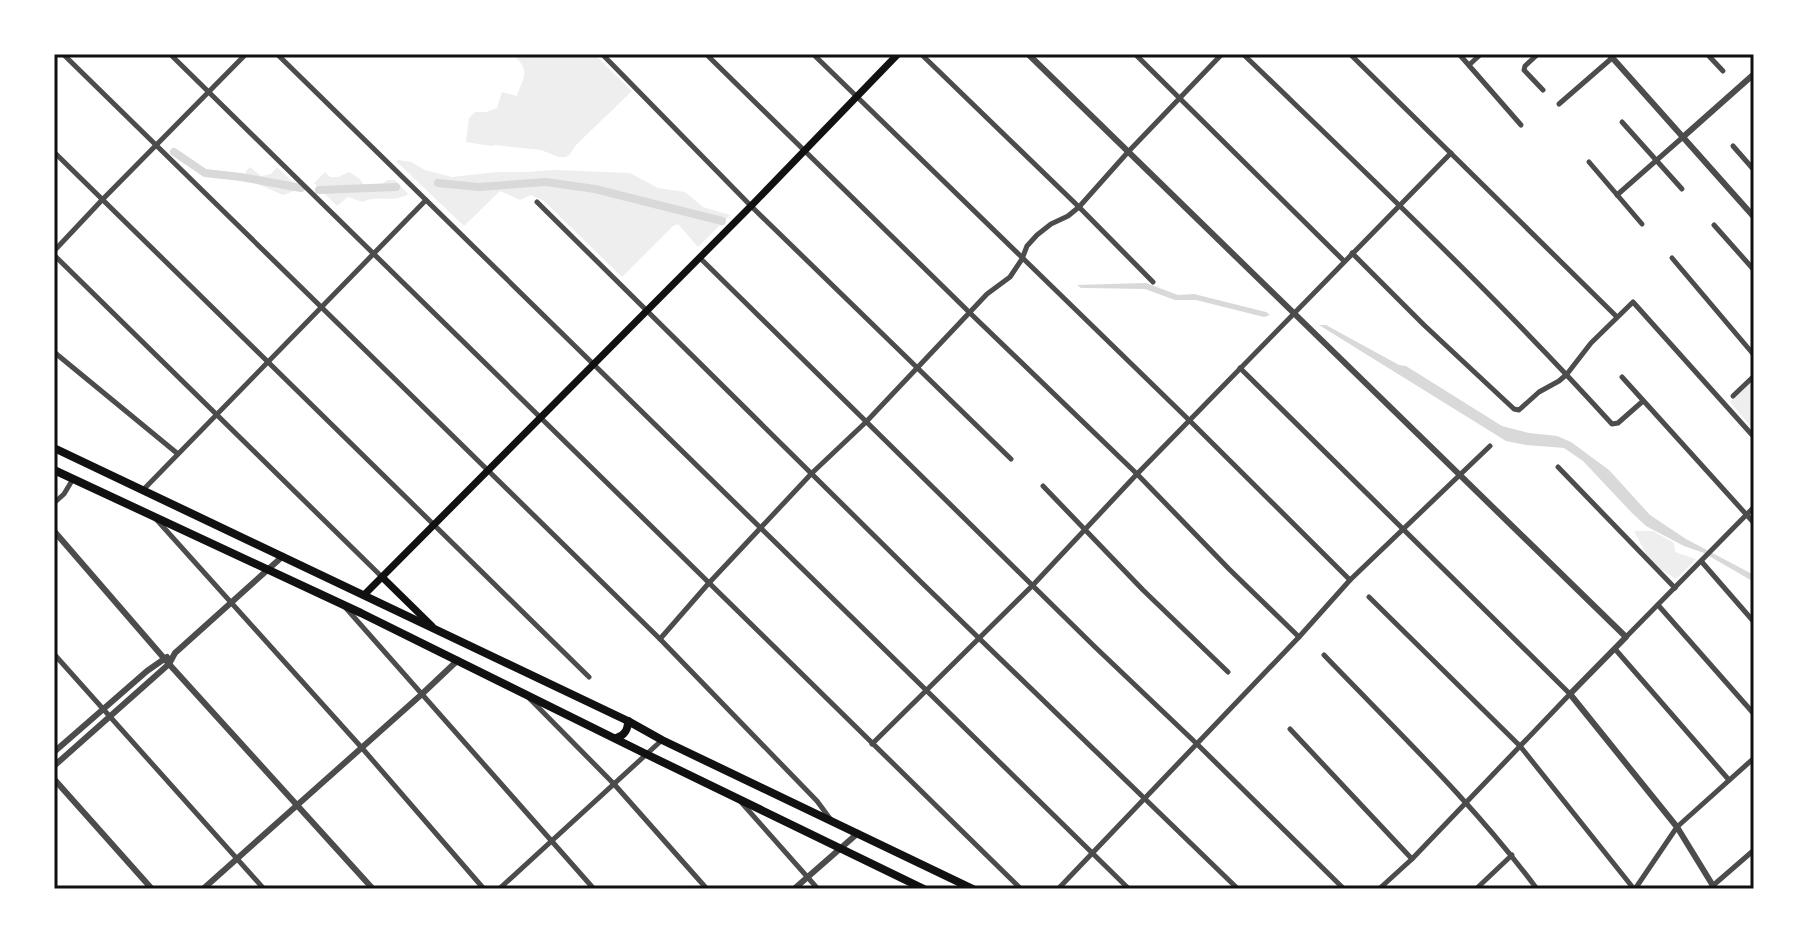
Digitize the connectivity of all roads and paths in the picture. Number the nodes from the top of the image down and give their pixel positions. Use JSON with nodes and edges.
{"nodes":[{"id":1,"x":63,"y":54,"type":"edge"},
{"id":2,"x":170,"y":54,"type":"edge"},
{"id":3,"x":246,"y":54,"type":"edge"},
{"id":4,"x":277,"y":54,"type":"edge"},
{"id":5,"x":602,"y":54,"type":"edge"},
{"id":6,"x":706,"y":54,"type":"edge"},
{"id":7,"x":813,"y":54,"type":"edge"},
{"id":8,"x":898,"y":54,"type":"edge"},
{"id":9,"x":921,"y":54,"type":"edge"},
{"id":10,"x":1028,"y":54,"type":"edge"},
{"id":11,"x":1135,"y":54,"type":"edge"},
{"id":12,"x":1222,"y":54,"type":"edge"},
{"id":13,"x":1243,"y":54,"type":"edge"},
{"id":14,"x":1350,"y":54,"type":"edge"},
{"id":15,"x":1459,"y":54,"type":"edge"},
{"id":16,"x":1481,"y":54,"type":"edge"},
{"id":17,"x":1538,"y":54,"type":"edge"},
{"id":18,"x":1707,"y":54,"type":"edge"},
{"id":19,"x":1611,"y":56,"type":"edge"},
{"id":20,"x":1469,"y":65,"type":"junction"},
{"id":21,"x":1723,"y":71,"type":"dead end"},
{"id":22,"x":1754,"y":74,"type":"edge"},
{"id":23,"x":1543,"y":90,"type":"dead end"},
{"id":24,"x":209,"y":92,"type":"junction"},
{"id":25,"x":856,"y":96,"type":"junction"},
{"id":26,"x":1179,"y":98,"type":"junction"},
{"id":27,"x":1559,"y":104,"type":"dead end"},
{"id":28,"x":1622,"y":122,"type":"dead end"},
{"id":29,"x":1521,"y":125,"type":"dead end"},
{"id":30,"x":1683,"y":137,"type":"junction"},
{"id":31,"x":156,"y":144,"type":"junction"},
{"id":32,"x":1733,"y":146,"type":"dead end"},
{"id":33,"x":804,"y":150,"type":"junction"},
{"id":34,"x":54,"y":152,"type":"edge"},
{"id":35,"x":1128,"y":152,"type":"junction"},
{"id":36,"x":1451,"y":153,"type":"junction"},
{"id":37,"x":1656,"y":161,"type":"junction"},
{"id":38,"x":1589,"y":162,"type":"dead end"},
{"id":39,"x":1754,"y":170,"type":"edge"},
{"id":40,"x":1682,"y":189,"type":"dead end"},
{"id":41,"x":1617,"y":195,"type":"junction"},
{"id":42,"x":102,"y":200,"type":"junction"},
{"id":43,"x":426,"y":200,"type":"junction"},
{"id":44,"x":537,"y":202,"type":"dead end"},
{"id":45,"x":751,"y":206,"type":"junction"},
{"id":46,"x":1399,"y":206,"type":"junction"},
{"id":47,"x":1079,"y":207,"type":"junction"},
{"id":48,"x":1754,"y":217,"type":"edge"},
{"id":49,"x":1642,"y":224,"type":"dead end"},
{"id":50,"x":1714,"y":225,"type":"dead end"},
{"id":51,"x":54,"y":253,"type":"edge"},
{"id":52,"x":1352,"y":253,"type":"junction"},
{"id":53,"x":374,"y":254,"type":"junction"},
{"id":54,"x":699,"y":257,"type":"junction"},
{"id":55,"x":1672,"y":258,"type":"dead end"},
{"id":56,"x":1022,"y":259,"type":"junction"},
{"id":57,"x":1344,"y":261,"type":"junction"},
{"id":58,"x":1754,"y":270,"type":"edge"},
{"id":59,"x":1153,"y":282,"type":"dead end"},
{"id":60,"x":322,"y":307,"type":"junction"},
{"id":61,"x":647,"y":310,"type":"junction"},
{"id":62,"x":970,"y":313,"type":"junction"},
{"id":63,"x":1293,"y":313,"type":"junction"},
{"id":64,"x":1616,"y":316,"type":"junction"},
{"id":65,"x":54,"y":352,"type":"edge"},
{"id":66,"x":1754,"y":355,"type":"edge"},
{"id":67,"x":269,"y":361,"type":"junction"},
{"id":68,"x":594,"y":365,"type":"junction"},
{"id":69,"x":917,"y":366,"type":"junction"},
{"id":70,"x":1240,"y":368,"type":"junction"},
{"id":71,"x":1567,"y":374,"type":"junction"},
{"id":72,"x":1754,"y":376,"type":"edge"},
{"id":73,"x":1622,"y":377,"type":"dead end"},
{"id":74,"x":1733,"y":396,"type":"dead end"},
{"id":75,"x":1643,"y":401,"type":"junction"},
{"id":76,"x":216,"y":414,"type":"junction"},
{"id":77,"x":541,"y":418,"type":"junction"},
{"id":78,"x":1189,"y":420,"type":"junction"},
{"id":79,"x":866,"y":422,"type":"junction"},
{"id":80,"x":1754,"y":437,"type":"edge"},
{"id":81,"x":1490,"y":446,"type":"dead end"},
{"id":82,"x":54,"y":448,"type":"edge"},
{"id":83,"x":178,"y":454,"type":"junction"},
{"id":84,"x":1011,"y":459,"type":"dead end"},
{"id":85,"x":1558,"y":467,"type":"dead end"},
{"id":86,"x":54,"y":470,"type":"edge"},
{"id":87,"x":488,"y":471,"type":"junction"},
{"id":88,"x":812,"y":473,"type":"junction"},
{"id":89,"x":1137,"y":474,"type":"junction"},
{"id":90,"x":1459,"y":475,"type":"junction"},
{"id":91,"x":74,"y":479,"type":"junction"},
{"id":92,"x":1043,"y":486,"type":"dead end"},
{"id":93,"x":142,"y":490,"type":"junction"},
{"id":94,"x":54,"y":503,"type":"edge"},
{"id":95,"x":1754,"y":507,"type":"edge"},
{"id":96,"x":153,"y":515,"type":"junction"},
{"id":97,"x":1747,"y":515,"type":"junction"},
{"id":98,"x":1754,"y":523,"type":"edge"},
{"id":99,"x":433,"y":525,"type":"junction"},
{"id":100,"x":760,"y":529,"type":"junction"},
{"id":101,"x":1403,"y":529,"type":"junction"},
{"id":102,"x":1084,"y":530,"type":"junction"},
{"id":103,"x":54,"y":531,"type":"edge"},
{"id":104,"x":283,"y":556,"type":"junction"},
{"id":105,"x":1702,"y":559,"type":"junction"},
{"id":106,"x":269,"y":570,"type":"junction"},
{"id":107,"x":382,"y":577,"type":"junction"},
{"id":108,"x":1350,"y":580,"type":"junction"},
{"id":109,"x":708,"y":584,"type":"junction"},
{"id":110,"x":1033,"y":585,"type":"junction"},
{"id":111,"x":1675,"y":588,"type":"junction"},
{"id":112,"x":365,"y":594,"type":"junction"},
{"id":113,"x":1369,"y":597,"type":"dead end"},
{"id":114,"x":232,"y":602,"type":"junction"},
{"id":115,"x":341,"y":603,"type":"junction"},
{"id":116,"x":1658,"y":605,"type":"junction"},
{"id":117,"x":1754,"y":622,"type":"edge"},
{"id":118,"x":435,"y":629,"type":"junction"},
{"id":119,"x":978,"y":637,"type":"junction"},
{"id":120,"x":1299,"y":637,"type":"junction"},
{"id":121,"x":1626,"y":637,"type":"junction"},
{"id":122,"x":660,"y":639,"type":"junction"},
{"id":123,"x":1615,"y":649,"type":"junction"},
{"id":124,"x":54,"y":654,"type":"edge"},
{"id":125,"x":1324,"y":655,"type":"dead end"},
{"id":126,"x":458,"y":660,"type":"junction"},
{"id":127,"x":166,"y":661,"type":"junction"},
{"id":128,"x":1228,"y":672,"type":"dead end"},
{"id":129,"x":589,"y":677,"type":"dead end"},
{"id":130,"x":926,"y":689,"type":"junction"},
{"id":131,"x":523,"y":692,"type":"junction"},
{"id":132,"x":422,"y":694,"type":"junction"},
{"id":133,"x":1570,"y":694,"type":"junction"},
{"id":134,"x":103,"y":709,"type":"junction"},
{"id":135,"x":1754,"y":714,"type":"edge"},
{"id":136,"x":110,"y":717,"type":"junction"},
{"id":137,"x":628,"y":721,"type":"junction"},
{"id":138,"x":1290,"y":729,"type":"dead end"},
{"id":139,"x":616,"y":738,"type":"junction"},
{"id":140,"x":662,"y":740,"type":"junction"},
{"id":141,"x":872,"y":744,"type":"junction"},
{"id":142,"x":1197,"y":744,"type":"junction"},
{"id":143,"x":1520,"y":746,"type":"junction"},
{"id":144,"x":362,"y":748,"type":"junction"},
{"id":145,"x":54,"y":752,"type":"edge"},
{"id":146,"x":646,"y":754,"type":"junction"},
{"id":147,"x":1754,"y":758,"type":"edge"},
{"id":148,"x":54,"y":766,"type":"edge"},
{"id":149,"x":54,"y":779,"type":"edge"},
{"id":150,"x":1729,"y":780,"type":"junction"},
{"id":151,"x":614,"y":784,"type":"junction"},
{"id":152,"x":1144,"y":797,"type":"junction"},
{"id":153,"x":737,"y":799,"type":"junction"},
{"id":154,"x":1467,"y":802,"type":"junction"},
{"id":155,"x":298,"y":805,"type":"junction"},
{"id":156,"x":832,"y":820,"type":"junction"},
{"id":157,"x":1677,"y":827,"type":"junction"},
{"id":158,"x":858,"y":833,"type":"junction"},
{"id":159,"x":553,"y":841,"type":"junction"},
{"id":160,"x":839,"y":849,"type":"junction"},
{"id":161,"x":1754,"y":850,"type":"edge"},
{"id":162,"x":1092,"y":853,"type":"junction"},
{"id":163,"x":1512,"y":855,"type":"junction"},
{"id":164,"x":238,"y":858,"type":"junction"},
{"id":165,"x":1412,"y":859,"type":"junction"},
{"id":166,"x":807,"y":877,"type":"junction"},
{"id":167,"x":1712,"y":888,"type":"edge"},
{"id":168,"x":152,"y":889,"type":"edge"},
{"id":169,"x":203,"y":889,"type":"edge"},
{"id":170,"x":264,"y":889,"type":"edge"},
{"id":171,"x":373,"y":889,"type":"edge"},
{"id":172,"x":484,"y":889,"type":"edge"},
{"id":173,"x":499,"y":889,"type":"edge"},
{"id":174,"x":594,"y":889,"type":"edge"},
{"id":175,"x":707,"y":889,"type":"edge"},
{"id":176,"x":794,"y":889,"type":"edge"},
{"id":177,"x":818,"y":889,"type":"edge"},
{"id":178,"x":924,"y":889,"type":"edge"},
{"id":179,"x":973,"y":889,"type":"edge"},
{"id":180,"x":1021,"y":889,"type":"edge"},
{"id":181,"x":1058,"y":889,"type":"edge"},
{"id":182,"x":1129,"y":889,"type":"edge"},
{"id":183,"x":1238,"y":889,"type":"edge"},
{"id":184,"x":1344,"y":889,"type":"edge"},
{"id":185,"x":1379,"y":889,"type":"edge"},
{"id":186,"x":1476,"y":889,"type":"edge"},
{"id":187,"x":1537,"y":889,"type":"edge"},
{"id":188,"x":1635,"y":889,"type":"edge"}],
"edges":[{"from":1,"to":31,"type":"street"},
{"from":2,"to":24,"type":"street"},
{"from":3,"to":24,"type":"street"},
{"from":4,"to":43,"type":"street"},
{"from":5,"to":45,"type":"street"},
{"from":6,"to":33,"type":"street"},
{"from":7,"to":25,"type":"street"},
{"from":8,"to":25,"type":"main road"},
{"from":9,"to":47,"type":"street"},
{"from":10,"to":35,"type":"street"},
{"from":11,"to":26,"type":"street"},
{"from":12,"to":26,"type":"street"},
{"from":13,"to":46,"type":"street"},
{"from":14,"to":36,"type":"street"},
{"from":15,"to":20,"type":"street"},
{"from":16,"to":20,"type":"street"},
{"from":17,"to":23,"type":"street"},
{"from":18,"to":21,"type":"street"},
{"from":19,"to":27,"type":"street"},
{"from":19,"to":30,"type":"street"},
{"from":20,"to":29,"type":"street"},
{"from":22,"to":30,"type":"street"},
{"from":24,"to":31,"type":"street"},
{"from":24,"to":53,"type":"street"},
{"from":25,"to":33,"type":"main road"},
{"from":25,"to":56,"type":"street"},
{"from":26,"to":35,"type":"street"},
{"from":26,"to":57,"type":"street"},
{"from":28,"to":37,"type":"street"},
{"from":30,"to":37,"type":"street"},
{"from":30,"to":48,"type":"street"},
{"from":31,"to":42,"type":"street"},
{"from":31,"to":60,"type":"street"},
{"from":32,"to":39,"type":"street"},
{"from":33,"to":45,"type":"main road"},
{"from":33,"to":62,"type":"street"},
{"from":34,"to":42,"type":"street"},
{"from":35,"to":47,"type":"street"},
{"from":35,"to":63,"type":"street"},
{"from":36,"to":46,"type":"street"},
{"from":36,"to":64,"type":"street"},
{"from":37,"to":40,"type":"street"},
{"from":37,"to":41,"type":"street"},
{"from":38,"to":41,"type":"street"},
{"from":41,"to":49,"type":"street"},
{"from":42,"to":51,"type":"street"},
{"from":42,"to":67,"type":"street"},
{"from":43,"to":53,"type":"street"},
{"from":43,"to":68,"type":"street"},
{"from":44,"to":61,"type":"street"},
{"from":45,"to":54,"type":"main road"},
{"from":45,"to":69,"type":"street"},
{"from":46,"to":52,"type":"street"},
{"from":46,"to":71,"type":"street"},
{"from":47,"to":56,"type":"street"},
{"from":47,"to":59,"type":"street"},
{"from":50,"to":58,"type":"street"},
{"from":51,"to":76,"type":"street"},
{"from":52,"to":57,"type":"street"},
{"from":52,"to":71,"type":"street"},
{"from":53,"to":60,"type":"street"},
{"from":53,"to":77,"type":"street"},
{"from":54,"to":61,"type":"main road"},
{"from":54,"to":79,"type":"street"},
{"from":55,"to":66,"type":"street"},
{"from":56,"to":62,"type":"street"},
{"from":56,"to":78,"type":"street"},
{"from":57,"to":63,"type":"street"},
{"from":60,"to":67,"type":"street"},
{"from":60,"to":87,"type":"street"},
{"from":61,"to":68,"type":"main road"},
{"from":61,"to":88,"type":"street"},
{"from":62,"to":69,"type":"street"},
{"from":62,"to":89,"type":"street"},
{"from":63,"to":70,"type":"street"},
{"from":63,"to":90,"type":"street"},
{"from":64,"to":71,"type":"street"},
{"from":64,"to":80,"type":"street"},
{"from":65,"to":83,"type":"street"},
{"from":67,"to":76,"type":"street"},
{"from":67,"to":99,"type":"street"},
{"from":68,"to":77,"type":"main road"},
{"from":68,"to":100,"type":"street"},
{"from":69,"to":79,"type":"street"},
{"from":69,"to":84,"type":"street"},
{"from":70,"to":78,"type":"street"},
{"from":70,"to":101,"type":"street"},
{"from":71,"to":75,"type":"street"},
{"from":72,"to":74,"type":"street"},
{"from":73,"to":75,"type":"street"},
{"from":75,"to":97,"type":"street"},
{"from":76,"to":83,"type":"street"},
{"from":76,"to":107,"type":"street"},
{"from":77,"to":87,"type":"main road"},
{"from":77,"to":109,"type":"street"},
{"from":78,"to":89,"type":"street"},
{"from":78,"to":108,"type":"street"},
{"from":79,"to":88,"type":"street"},
{"from":79,"to":110,"type":"street"},
{"from":81,"to":90,"type":"street"},
{"from":82,"to":93,"type":"main road"},
{"from":83,"to":93,"type":"street"},
{"from":85,"to":111,"type":"street"},
{"from":86,"to":91,"type":"main road"},
{"from":87,"to":99,"type":"main road"},
{"from":87,"to":122,"type":"street"},
{"from":88,"to":100,"type":"street"},
{"from":88,"to":119,"type":"street"},
{"from":89,"to":102,"type":"street"},
{"from":89,"to":120,"type":"street"},
{"from":90,"to":101,"type":"street"},
{"from":90,"to":121,"type":"street"},
{"from":91,"to":94,"type":"street"},
{"from":91,"to":96,"type":"main road"},
{"from":92,"to":102,"type":"street"},
{"from":93,"to":104,"type":"main road"},
{"from":95,"to":97,"type":"street"},
{"from":96,"to":106,"type":"main road"},
{"from":96,"to":114,"type":"street"},
{"from":97,"to":98,"type":"street"},
{"from":97,"to":105,"type":"street"},
{"from":99,"to":107,"type":"main road"},
{"from":99,"to":129,"type":"street"},
{"from":100,"to":109,"type":"street"},
{"from":100,"to":130,"type":"street"},
{"from":101,"to":108,"type":"street"},
{"from":101,"to":133,"type":"street"},
{"from":102,"to":110,"type":"street"},
{"from":102,"to":128,"type":"street"},
{"from":103,"to":127,"type":"street"},
{"from":104,"to":106,"type":"street"},
{"from":104,"to":112,"type":"main road"},
{"from":105,"to":111,"type":"street"},
{"from":105,"to":117,"type":"street"},
{"from":106,"to":114,"type":"street"},
{"from":106,"to":115,"type":"main road"},
{"from":107,"to":112,"type":"main road"},
{"from":107,"to":118,"type":"main road"},
{"from":108,"to":120,"type":"street"},
{"from":109,"to":122,"type":"street"},
{"from":109,"to":141,"type":"street"},
{"from":110,"to":119,"type":"street"},
{"from":110,"to":142,"type":"street"},
{"from":111,"to":116,"type":"street"},
{"from":112,"to":118,"type":"main road"},
{"from":113,"to":143,"type":"street"},
{"from":114,"to":127,"type":"street"},
{"from":114,"to":144,"type":"street"},
{"from":115,"to":126,"type":"main road"},
{"from":115,"to":132,"type":"street"},
{"from":116,"to":121,"type":"street"},
{"from":116,"to":135,"type":"street"},
{"from":118,"to":137,"type":"main road"},
{"from":119,"to":130,"type":"street"},
{"from":119,"to":152,"type":"street"},
{"from":120,"to":142,"type":"street"},
{"from":121,"to":123,"type":"street"},
{"from":122,"to":156,"type":"street"},
{"from":123,"to":133,"type":"street"},
{"from":123,"to":150,"type":"street"},
{"from":124,"to":134,"type":"street"},
{"from":125,"to":154,"type":"street"},
{"from":126,"to":131,"type":"main road"},
{"from":126,"to":132,"type":"street"},
{"from":127,"to":134,"type":"street"},
{"from":127,"to":136,"type":"street"},
{"from":127,"to":155,"type":"street"},
{"from":130,"to":141,"type":"street"},
{"from":130,"to":162,"type":"street"},
{"from":131,"to":139,"type":"main road"},
{"from":131,"to":151,"type":"street"},
{"from":132,"to":144,"type":"street"},
{"from":132,"to":159,"type":"street"},
{"from":133,"to":143,"type":"street"},
{"from":133,"to":157,"type":"street"},
{"from":134,"to":136,"type":"street"},
{"from":134,"to":145,"type":"street"},
{"from":136,"to":148,"type":"street"},
{"from":136,"to":164,"type":"street"},
{"from":137,"to":139,"type":"main road"},
{"from":137,"to":140,"type":"main road"},
{"from":138,"to":165,"type":"street"},
{"from":139,"to":146,"type":"main road"},
{"from":140,"to":146,"type":"street"},
{"from":140,"to":156,"type":"main road"},
{"from":141,"to":180,"type":"street"},
{"from":142,"to":152,"type":"street"},
{"from":142,"to":184,"type":"street"},
{"from":143,"to":154,"type":"street"},
{"from":143,"to":188,"type":"street"},
{"from":144,"to":155,"type":"street"},
{"from":144,"to":172,"type":"street"},
{"from":146,"to":151,"type":"street"},
{"from":146,"to":153,"type":"main road"},
{"from":147,"to":150,"type":"street"},
{"from":149,"to":168,"type":"street"},
{"from":150,"to":157,"type":"street"},
{"from":151,"to":159,"type":"street"},
{"from":151,"to":175,"type":"street"},
{"from":152,"to":162,"type":"street"},
{"from":152,"to":183,"type":"street"},
{"from":153,"to":160,"type":"main road"},
{"from":153,"to":166,"type":"street"},
{"from":154,"to":163,"type":"street"},
{"from":154,"to":165,"type":"street"},
{"from":155,"to":164,"type":"street"},
{"from":155,"to":171,"type":"street"},
{"from":156,"to":158,"type":"main road"},
{"from":157,"to":167,"type":"street"},
{"from":157,"to":188,"type":"street"},
{"from":158,"to":160,"type":"street"},
{"from":158,"to":179,"type":"main road"},
{"from":159,"to":173,"type":"street"},
{"from":159,"to":174,"type":"street"},
{"from":160,"to":166,"type":"street"},
{"from":160,"to":178,"type":"main road"},
{"from":161,"to":167,"type":"street"},
{"from":162,"to":181,"type":"street"},
{"from":162,"to":182,"type":"street"},
{"from":163,"to":186,"type":"street"},
{"from":163,"to":187,"type":"street"},
{"from":164,"to":169,"type":"street"},
{"from":164,"to":170,"type":"street"},
{"from":165,"to":185,"type":"street"},
{"from":166,"to":176,"type":"street"},
{"from":166,"to":177,"type":"street"}]}
